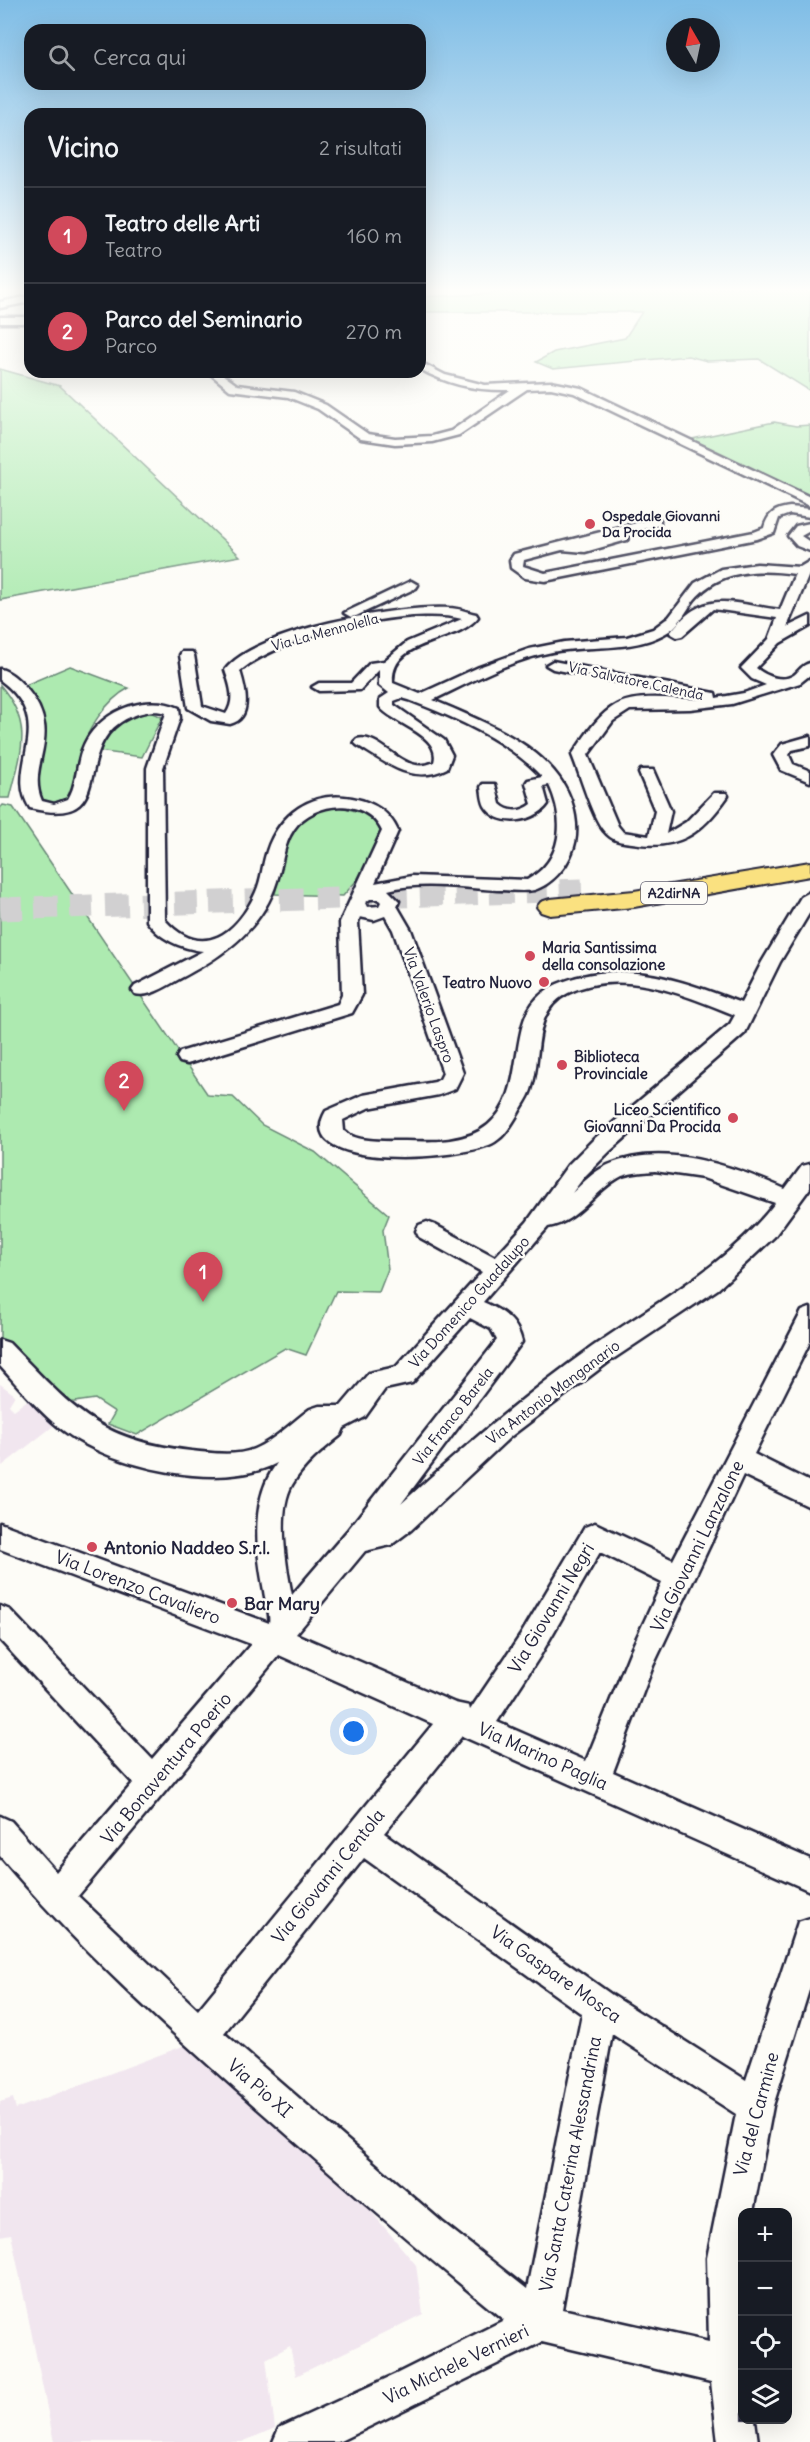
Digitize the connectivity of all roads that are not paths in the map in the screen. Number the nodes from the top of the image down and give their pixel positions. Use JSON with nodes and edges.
{"nodes":[{"id":1,"x":311,"y":402,"type":"edge"},
{"id":2,"x":501,"y":402,"type":"edge"},
{"id":3,"x":602,"y":402,"type":"edge"},
{"id":4,"x":810,"y":502,"type":"edge"},
{"id":5,"x":810,"y":513,"type":"edge"},
{"id":6,"x":656,"y":522,"type":"dead end"},
{"id":7,"x":810,"y":527,"type":"edge"},
{"id":8,"x":810,"y":547,"type":"edge"},
{"id":9,"x":806,"y":568,"type":"edge"},
{"id":10,"x":411,"y":585,"type":"dead end"},
{"id":11,"x":784,"y":615,"type":"junction"},
{"id":12,"x":810,"y":620,"type":"edge"},
{"id":13,"x":348,"y":623,"type":"junction"},
{"id":14,"x":670,"y":637,"type":"dead end"},
{"id":15,"x":775,"y":640,"type":"junction"},
{"id":16,"x":187,"y":655,"type":"dead end"},
{"id":17,"x":390,"y":665,"type":"junction"},
{"id":18,"x":553,"y":665,"type":"dead end"},
{"id":19,"x":810,"y":667,"type":"edge"},
{"id":20,"x":0,"y":673,"type":"edge"},
{"id":21,"x":778,"y":682,"type":"junction"},
{"id":22,"x":319,"y":687,"type":"dead end"},
{"id":23,"x":400,"y":694,"type":"junction"},
{"id":24,"x":420,"y":700,"type":"junction"},
{"id":25,"x":719,"y":700,"type":"junction"},
{"id":26,"x":362,"y":741,"type":"dead end"},
{"id":27,"x":810,"y":741,"type":"edge"},
{"id":28,"x":647,"y":773,"type":"dead end"},
{"id":29,"x":810,"y":777,"type":"edge"},
{"id":30,"x":553,"y":779,"type":"junction"},
{"id":31,"x":489,"y":787,"type":"dead end"},
{"id":32,"x":720,"y":796,"type":"dead end"},
{"id":33,"x":656,"y":842,"type":"junction"},
{"id":34,"x":802,"y":865,"type":"edge"},
{"id":35,"x":582,"y":890,"type":"tunnel mouth"},
{"id":36,"x":810,"y":898,"type":"edge"},
{"id":37,"x":371,"y":900,"type":"junction"},
{"id":38,"x":550,"y":907,"type":"dead end"},
{"id":39,"x":221,"y":946,"type":"junction"},
{"id":40,"x":142,"y":990,"type":"dead end"},
{"id":41,"x":745,"y":1012,"type":"junction"},
{"id":42,"x":187,"y":1057,"type":"dead end"},
{"id":43,"x":810,"y":1172,"type":"edge"},
{"id":44,"x":789,"y":1200,"type":"junction"},
{"id":45,"x":535,"y":1228,"type":"junction"},
{"id":46,"x":427,"y":1232,"type":"dead end"},
{"id":47,"x":496,"y":1269,"type":"junction"},
{"id":48,"x":465,"y":1305,"type":"junction"},
{"id":49,"x":810,"y":1318,"type":"edge"},
{"id":50,"x":0,"y":1350,"type":"edge"},
{"id":51,"x":334,"y":1420,"type":"junction"},
{"id":52,"x":739,"y":1460,"type":"junction"},
{"id":53,"x":810,"y":1495,"type":"edge"},
{"id":54,"x":0,"y":1536,"type":"edge"},
{"id":55,"x":357,"y":1540,"type":"junction"},
{"id":56,"x":679,"y":1577,"type":"junction"},
{"id":57,"x":0,"y":1620,"type":"edge"},
{"id":58,"x":281,"y":1632,"type":"junction"},
{"id":59,"x":467,"y":1722,"type":"junction"},
{"id":60,"x":595,"y":1779,"type":"junction"},
{"id":61,"x":154,"y":1783,"type":"junction"},
{"id":62,"x":0,"y":1832,"type":"edge"},
{"id":63,"x":361,"y":1836,"type":"junction"},
{"id":64,"x":810,"y":1875,"type":"edge"},
{"id":65,"x":56,"y":1897,"type":"junction"},
{"id":66,"x":810,"y":1934,"type":"edge"},
{"id":67,"x":600,"y":2007,"type":"junction"},
{"id":68,"x":200,"y":2035,"type":"junction"},
{"id":69,"x":755,"y":2106,"type":"junction"},
{"id":70,"x":540,"y":2322,"type":"junction"},
{"id":71,"x":729,"y":2366,"type":"junction"},
{"id":72,"x":293,"y":2442,"type":"edge"},
{"id":73,"x":738,"y":2442,"type":"edge"}],
"edges":[{"from":1,"to":2,"type":"street"},
{"from":3,"to":4,"type":"street"},
{"from":5,"to":6,"type":"street"},
{"from":7,"to":8,"type":"street"},
{"from":9,"to":11,"type":"street"},
{"from":9,"to":24,"type":"street"},
{"from":10,"to":13,"type":"street"},
{"from":11,"to":14,"type":"street"},
{"from":11,"to":15,"type":"street"},
{"from":12,"to":15,"type":"street"},
{"from":13,"to":16,"type":"street","name":"Via La Mennolella"},
{"from":13,"to":17,"type":"street","name":"Via La Mennolella"},
{"from":15,"to":21,"type":"street"},
{"from":17,"to":22,"type":"street"},
{"from":17,"to":23,"type":"street"},
{"from":18,"to":25,"type":"street","name":"Via Salvatore Calenda"},
{"from":19,"to":21,"type":"street","name":"Via Salvatore Calenda"},
{"from":20,"to":39,"type":"street"},
{"from":21,"to":25,"type":"street","name":"Via Salvatore Calenda"},
{"from":23,"to":24,"type":"street"},
{"from":23,"to":26,"type":"street"},
{"from":24,"to":30,"type":"street"},
{"from":25,"to":33,"type":"street","name":"Via Salvatore Calenda"},
{"from":27,"to":29,"type":"street"},
{"from":28,"to":33,"type":"street"},
{"from":30,"to":31,"type":"street"},
{"from":30,"to":37,"type":"street"},
{"from":32,"to":33,"type":"street"},
{"from":34,"to":35,"type":"highway","number":"A2dirNA"},
{"from":34,"to":38,"type":"highway","number":"A2dirNA"},
{"from":36,"to":41,"type":"street"},
{"from":37,"to":39,"type":"street"},
{"from":37,"to":41,"type":"street","name":"Via Valerio Laspro"},
{"from":37,"to":42,"type":"street"},
{"from":39,"to":40,"type":"street"},
{"from":41,"to":45,"type":"street"},
{"from":43,"to":44,"type":"street","name":"Via Antonio Manganario"},
{"from":44,"to":45,"type":"street"},
{"from":44,"to":55,"type":"street","name":"Via Antonio Manganario"},
{"from":45,"to":47,"type":"street","name":"Via Domenico Guadalupo"},
{"from":46,"to":47,"type":"street"},
{"from":47,"to":48,"type":"street","name":"Via Domenico Guadalupo"},
{"from":48,"to":51,"type":"street","name":"Via Domenico Guadalupo"},
{"from":48,"to":55,"type":"street","name":"Via Franco Barela"},
{"from":49,"to":52,"type":"street","name":"Via Giovanni Lanzalone"},
{"from":50,"to":51,"type":"street"},
{"from":51,"to":58,"type":"street"},
{"from":52,"to":53,"type":"street"},
{"from":52,"to":56,"type":"street","name":"Via Giovanni Lanzalone"},
{"from":54,"to":58,"type":"street","name":"Via Lorenzo Cavaliero"},
{"from":55,"to":58,"type":"street"},
{"from":56,"to":59,"type":"street","name":"Via Giovanni Negri"},
{"from":56,"to":60,"type":"street","name":"Via Giovanni Lanzalone"},
{"from":57,"to":61,"type":"street"},
{"from":58,"to":59,"type":"street","name":"Via Marino Paglia"},
{"from":58,"to":61,"type":"street","name":"Via Bonaventura Poerio"},
{"from":59,"to":60,"type":"street","name":"Via Marino Paglia"},
{"from":59,"to":63,"type":"street","name":"Via Giovanni Centola"},
{"from":60,"to":64,"type":"street","name":"Via Marino Paglia"},
{"from":61,"to":65,"type":"street","name":"Via Bonaventura Poerio"},
{"from":62,"to":65,"type":"street","name":"Via Pio XI"},
{"from":63,"to":67,"type":"street","name":"Via Gaspare Mosca"},
{"from":63,"to":68,"type":"street","name":"Via Giovanni Centola"},
{"from":65,"to":68,"type":"street","name":"Via Pio XI"},
{"from":66,"to":69,"type":"street","name":"Via del Carmine"},
{"from":67,"to":69,"type":"street","name":"Via Gaspare Mosca"},
{"from":67,"to":70,"type":"street","name":"Via Santa Caterina Alessandrina"},
{"from":68,"to":70,"type":"street","name":"Via Pio XI"},
{"from":69,"to":71,"type":"street","name":"Via del Carmine"},
{"from":70,"to":71,"type":"street","name":"Via Michele Vernieri"},
{"from":70,"to":72,"type":"street","name":"Via Michele Vernieri"},
{"from":71,"to":73,"type":"street","name":"Via del Carmine"}]}
